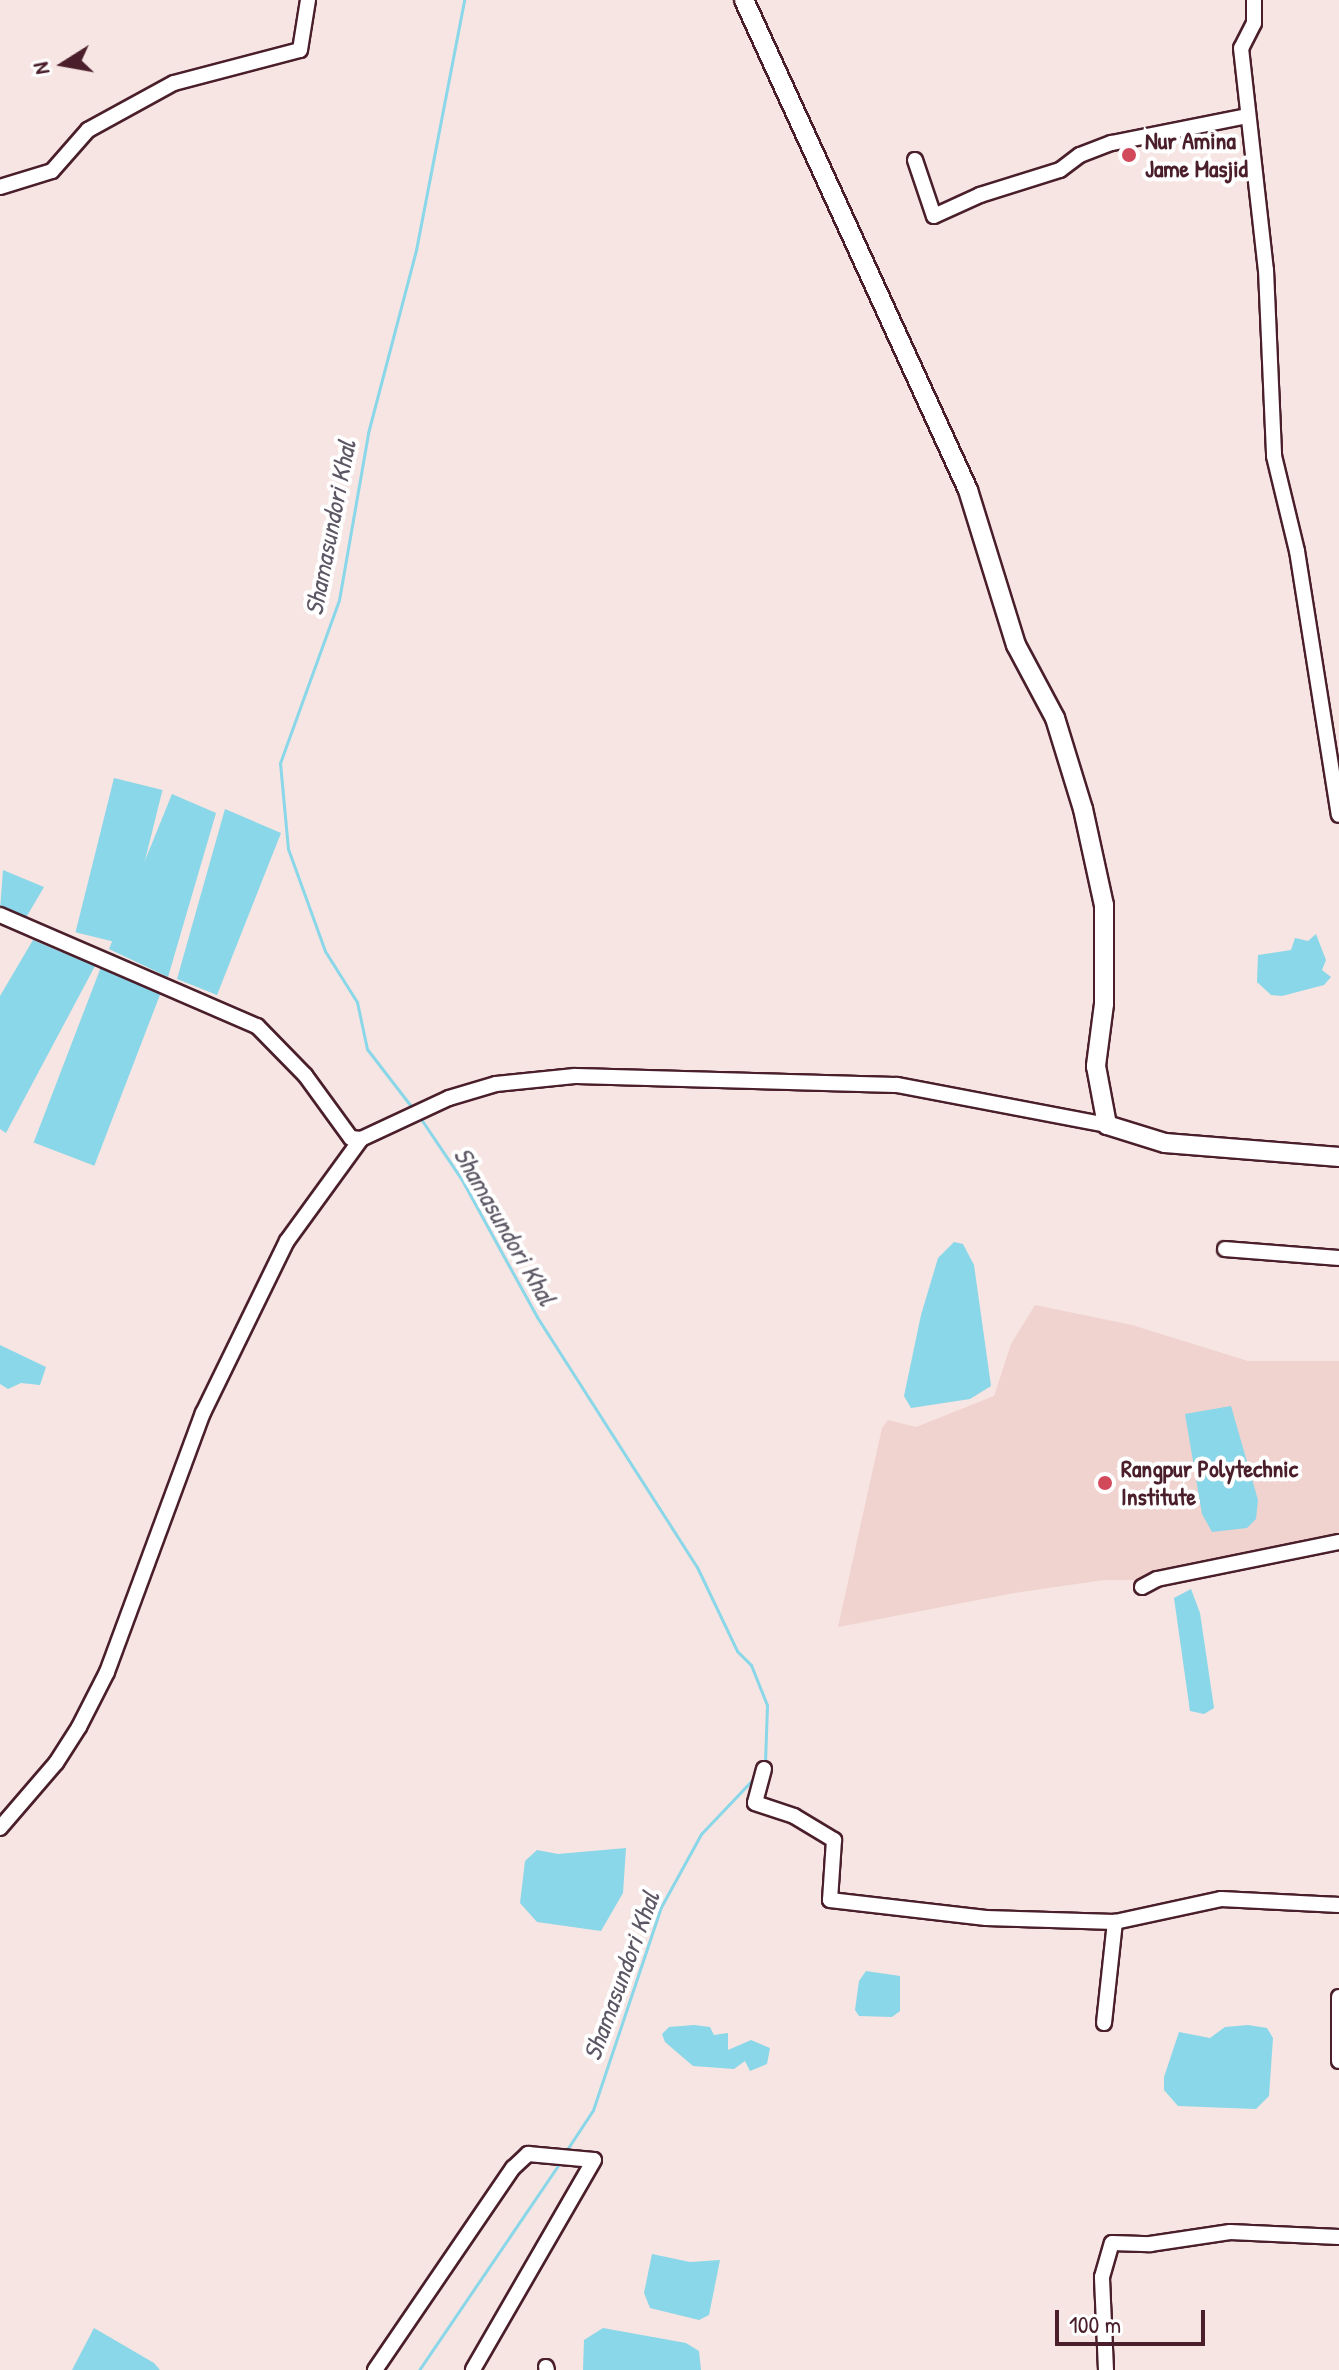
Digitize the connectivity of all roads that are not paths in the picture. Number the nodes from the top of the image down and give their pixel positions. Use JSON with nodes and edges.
{"nodes":[{"id":1,"x":308,"y":0,"type":"edge"},
{"id":2,"x":744,"y":0,"type":"edge"},
{"id":3,"x":1254,"y":0,"type":"edge"},
{"id":4,"x":1247,"y":116,"type":"junction"},
{"id":5,"x":915,"y":160,"type":"dead end"},
{"id":6,"x":0,"y":187,"type":"edge"},
{"id":7,"x":1339,"y":815,"type":"edge"},
{"id":8,"x":0,"y":915,"type":"edge"},
{"id":9,"x":1107,"y":1125,"type":"junction"},
{"id":10,"x":361,"y":1139,"type":"junction"},
{"id":11,"x":1339,"y":1157,"type":"edge"},
{"id":12,"x":1225,"y":1249,"type":"dead end"},
{"id":13,"x":1339,"y":1258,"type":"edge"},
{"id":14,"x":1339,"y":1542,"type":"edge"},
{"id":15,"x":1142,"y":1587,"type":"dead end"},
{"id":16,"x":764,"y":1769,"type":"dead end"},
{"id":17,"x":0,"y":1828,"type":"edge"},
{"id":18,"x":1339,"y":1905,"type":"edge"},
{"id":19,"x":1115,"y":1922,"type":"junction"},
{"id":20,"x":1339,"y":1997,"type":"edge"},
{"id":21,"x":1104,"y":2023,"type":"dead end"},
{"id":22,"x":1339,"y":2061,"type":"edge"},
{"id":23,"x":1339,"y":2237,"type":"edge"},
{"id":24,"x":375,"y":2370,"type":"edge"},
{"id":25,"x":473,"y":2370,"type":"edge"},
{"id":26,"x":1106,"y":2370,"type":"edge"}],
"edges":[{"from":1,"to":6,"type":"street"},
{"from":2,"to":9,"type":"main road"},
{"from":3,"to":4,"type":"street"},
{"from":4,"to":5,"type":"street"},
{"from":4,"to":7,"type":"street"},
{"from":8,"to":10,"type":"street"},
{"from":9,"to":10,"type":"street"},
{"from":9,"to":11,"type":"main road"},
{"from":10,"to":17,"type":"street"},
{"from":12,"to":13,"type":"street"},
{"from":14,"to":15,"type":"street"},
{"from":16,"to":19,"type":"street"},
{"from":18,"to":19,"type":"street"},
{"from":19,"to":21,"type":"street"},
{"from":20,"to":22,"type":"street"},
{"from":23,"to":26,"type":"street"},
{"from":24,"to":25,"type":"street"}]}
